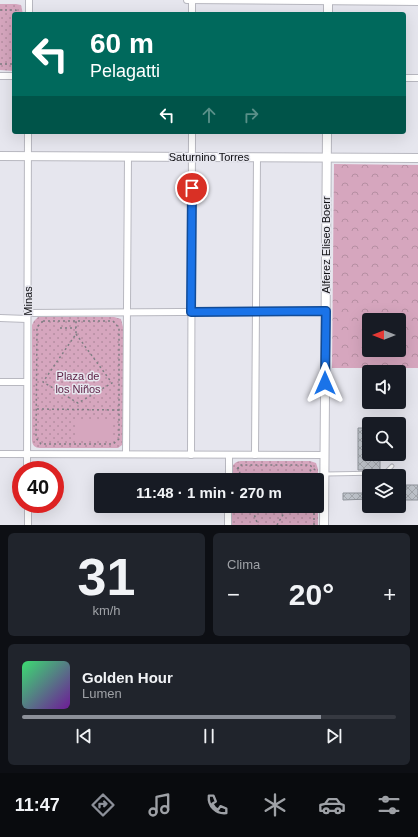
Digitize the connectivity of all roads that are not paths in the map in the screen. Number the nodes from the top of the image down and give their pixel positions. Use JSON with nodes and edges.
{"nodes":[{"id":1,"x":29,"y":0,"type":"edge"},
{"id":2,"x":187,"y":0,"type":"edge"},
{"id":3,"x":192,"y":0,"type":"edge"},
{"id":4,"x":328,"y":1,"type":"edge"},
{"id":5,"x":418,"y":2,"type":"edge"},
{"id":6,"x":29,"y":12,"type":"edge"},
{"id":7,"x":192,"y":12,"type":"edge"},
{"id":8,"x":328,"y":12,"type":"edge"},
{"id":9,"x":0,"y":76,"type":"edge"},
{"id":10,"x":12,"y":76,"type":"edge"},
{"id":11,"x":406,"y":78,"type":"edge"},
{"id":12,"x":418,"y":78,"type":"edge"},
{"id":13,"x":28,"y":134,"type":"edge"},
{"id":14,"x":192,"y":134,"type":"edge"},
{"id":15,"x":327,"y":134,"type":"edge"},
{"id":16,"x":0,"y":156,"type":"edge"},
{"id":17,"x":28,"y":156,"type":"junction"},
{"id":18,"x":128,"y":157,"type":"junction"},
{"id":19,"x":192,"y":157,"type":"junction"},
{"id":20,"x":257,"y":157,"type":"junction"},
{"id":21,"x":327,"y":157,"type":"junction"},
{"id":22,"x":418,"y":158,"type":"edge"},
{"id":23,"x":326,"y":311,"type":"junction"},
{"id":24,"x":127,"y":312,"type":"junction"},
{"id":25,"x":191,"y":312,"type":"junction"},
{"id":26,"x":256,"y":312,"type":"junction"},
{"id":27,"x":28,"y":316,"type":"junction"},
{"id":28,"x":0,"y":318,"type":"edge"},
{"id":29,"x":0,"y":382,"type":"edge"},
{"id":30,"x":27,"y":382,"type":"junction"},
{"id":31,"x":0,"y":454,"type":"edge"},
{"id":32,"x":27,"y":454,"type":"junction"},
{"id":33,"x":126,"y":454,"type":"junction"},
{"id":34,"x":191,"y":455,"type":"junction"},
{"id":35,"x":229,"y":455,"type":"junction"},
{"id":36,"x":255,"y":455,"type":"junction"},
{"id":37,"x":325,"y":455,"type":"junction"},
{"id":38,"x":27,"y":461,"type":"edge"},
{"id":39,"x":392,"y":466,"type":"dead end"},
{"id":40,"x":229,"y":473,"type":"edge"},
{"id":41,"x":324,"y":474,"type":"joint"},
{"id":42,"x":28,"y":513,"type":"edge"},
{"id":43,"x":228,"y":513,"type":"edge"},
{"id":44,"x":324,"y":513,"type":"edge"},
{"id":45,"x":28,"y":525,"type":"edge"},
{"id":46,"x":228,"y":525,"type":"edge"},
{"id":47,"x":324,"y":525,"type":"edge"}],
"edges":[{"from":1,"to":6,"type":"street"},
{"from":2,"to":3,"type":"street"},
{"from":3,"to":4,"type":"street"},
{"from":3,"to":7,"type":"street"},
{"from":4,"to":5,"type":"street"},
{"from":4,"to":8,"type":"street"},
{"from":9,"to":10,"type":"street"},
{"from":11,"to":12,"type":"street"},
{"from":13,"to":17,"type":"street","name":"Minas"},
{"from":14,"to":19,"type":"street"},
{"from":15,"to":21,"type":"street","name":"Alferez Eliseo Boerr"},
{"from":16,"to":17,"type":"street","name":"Saturnino Torres"},
{"from":17,"to":18,"type":"street","name":"Saturnino Torres"},
{"from":17,"to":27,"type":"street","name":"Minas"},
{"from":18,"to":19,"type":"street","name":"Saturnino Torres"},
{"from":18,"to":24,"type":"street"},
{"from":19,"to":20,"type":"street","name":"Saturnino Torres"},
{"from":19,"to":25,"type":"street"},
{"from":20,"to":21,"type":"street","name":"Saturnino Torres"},
{"from":20,"to":26,"type":"street"},
{"from":21,"to":22,"type":"street","name":"Saturnino Torres"},
{"from":21,"to":23,"type":"street","name":"Alferez Eliseo Boerr"},
{"from":23,"to":26,"type":"street"},
{"from":23,"to":37,"type":"street","name":"Alferez Eliseo Boerr"},
{"from":24,"to":25,"type":"street"},
{"from":24,"to":27,"type":"street"},
{"from":24,"to":33,"type":"street"},
{"from":25,"to":26,"type":"street"},
{"from":25,"to":34,"type":"street"},
{"from":26,"to":36,"type":"street"},
{"from":27,"to":28,"type":"street"},
{"from":27,"to":30,"type":"street","name":"Minas"},
{"from":29,"to":30,"type":"street"},
{"from":30,"to":32,"type":"street","name":"Minas"},
{"from":31,"to":32,"type":"street"},
{"from":32,"to":33,"type":"street"},
{"from":32,"to":38,"type":"street","name":"Minas"},
{"from":33,"to":34,"type":"street"},
{"from":34,"to":35,"type":"street"},
{"from":35,"to":36,"type":"street"},
{"from":35,"to":40,"type":"street"},
{"from":36,"to":37,"type":"street"},
{"from":37,"to":41,"type":"street","name":"Alferez Eliseo Boerr"},
{"from":39,"to":41,"type":"lane"},
{"from":42,"to":45,"type":"street"},
{"from":43,"to":46,"type":"street"},
{"from":44,"to":47,"type":"street","name":"Alferez Eliseo Boerr"}]}
